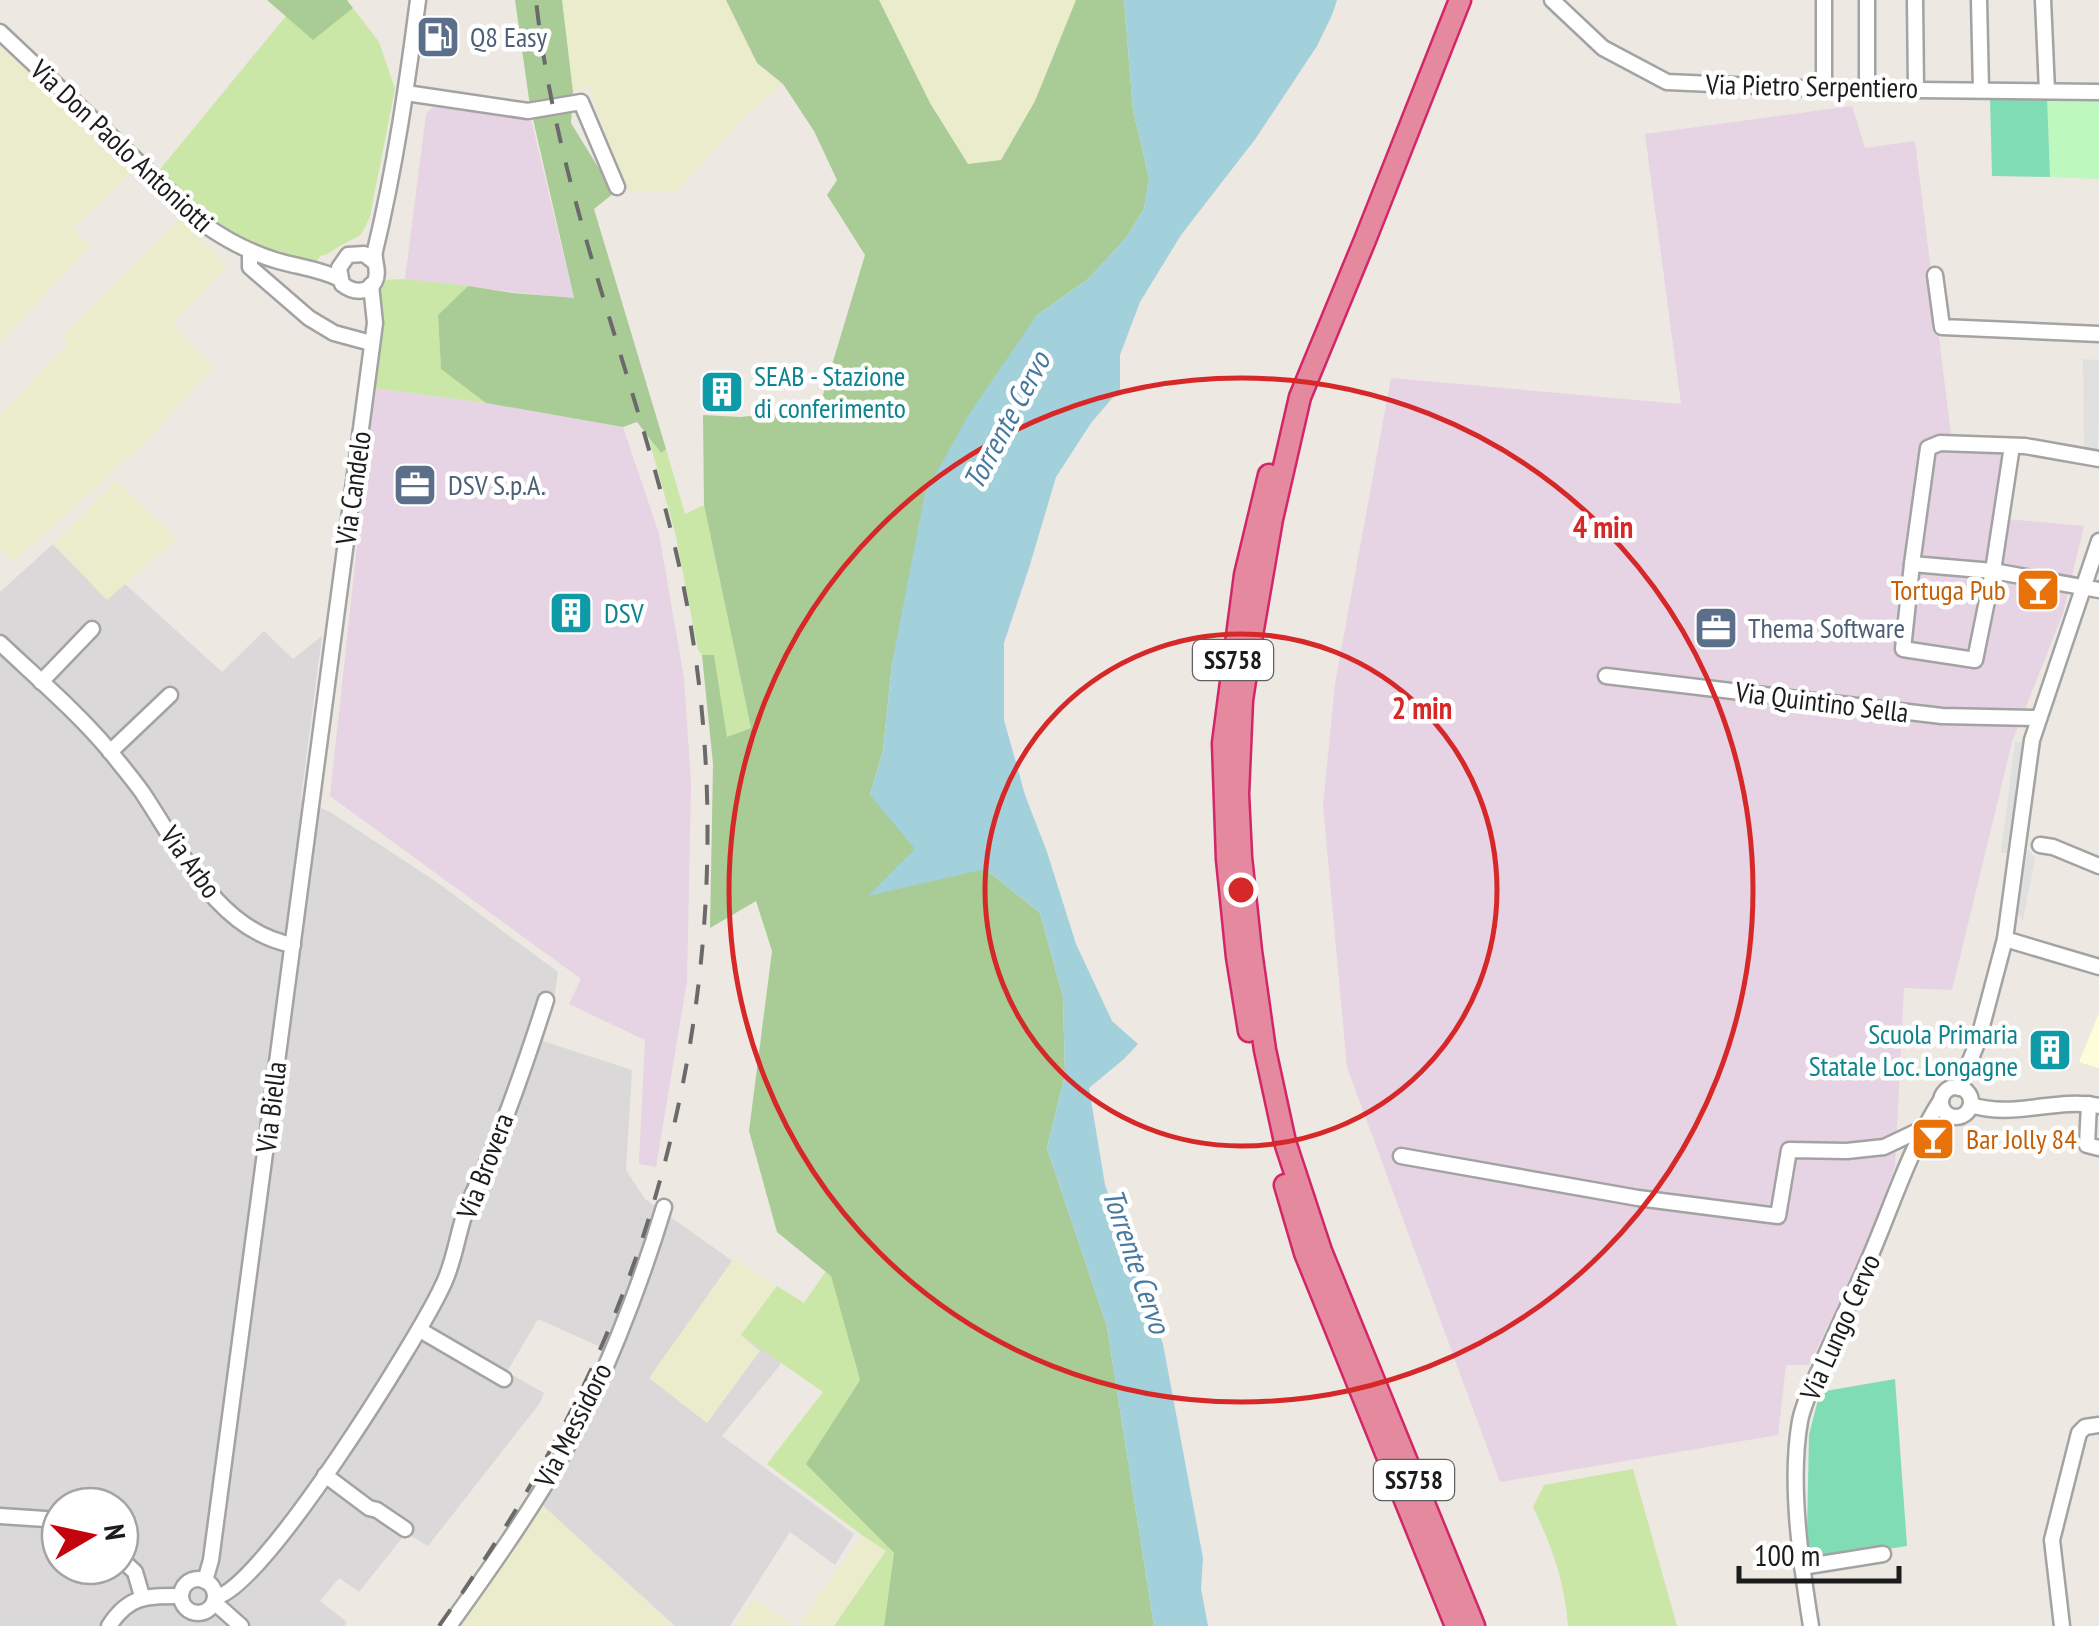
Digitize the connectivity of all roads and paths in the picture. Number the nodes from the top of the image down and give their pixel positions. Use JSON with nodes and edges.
{"nodes":[{"id":1,"x":418,"y":0,"type":"edge"},
{"id":2,"x":1447,"y":0,"type":"edge"},
{"id":3,"x":1460,"y":0,"type":"edge"},
{"id":4,"x":1552,"y":0,"type":"edge"},
{"id":5,"x":1824,"y":0,"type":"edge"},
{"id":6,"x":1867,"y":0,"type":"edge"},
{"id":7,"x":1914,"y":0,"type":"edge"},
{"id":8,"x":1979,"y":0,"type":"edge"},
{"id":9,"x":2044,"y":0,"type":"edge"},
{"id":10,"x":0,"y":32,"type":"edge"},
{"id":11,"x":1824,"y":88,"type":"junction"},
{"id":12,"x":1868,"y":89,"type":"junction"},
{"id":13,"x":1916,"y":89,"type":"junction"},
{"id":14,"x":1981,"y":90,"type":"junction"},
{"id":15,"x":2047,"y":91,"type":"junction"},
{"id":16,"x":2099,"y":92,"type":"edge"},
{"id":17,"x":406,"y":93,"type":"junction"},
{"id":18,"x":618,"y":187,"type":"dead end"},
{"id":19,"x":385,"y":202,"type":"junction"},
{"id":20,"x":351,"y":256,"type":"junction"},
{"id":21,"x":247,"y":260,"type":"junction"},
{"id":22,"x":373,"y":261,"type":"junction"},
{"id":23,"x":308,"y":267,"type":"junction"},
{"id":24,"x":1935,"y":275,"type":"dead end"},
{"id":25,"x":345,"y":285,"type":"junction"},
{"id":26,"x":372,"y":286,"type":"junction"},
{"id":27,"x":2099,"y":334,"type":"edge"},
{"id":28,"x":372,"y":343,"type":"junction"},
{"id":29,"x":2012,"y":446,"type":"junction"},
{"id":30,"x":2099,"y":459,"type":"edge"},
{"id":31,"x":2099,"y":540,"type":"edge"},
{"id":32,"x":1912,"y":564,"type":"junction"},
{"id":33,"x":1993,"y":571,"type":"junction"},
{"id":34,"x":2092,"y":589,"type":"edge"},
{"id":35,"x":92,"y":628,"type":"dead end"},
{"id":36,"x":333,"y":632,"type":"joint"},
{"id":37,"x":0,"y":643,"type":"edge"},
{"id":38,"x":1606,"y":676,"type":"dead end"},
{"id":39,"x":42,"y":682,"type":"junction"},
{"id":40,"x":170,"y":695,"type":"dead end"},
{"id":41,"x":2039,"y":718,"type":"junction"},
{"id":42,"x":110,"y":752,"type":"junction"},
{"id":43,"x":2040,"y":845,"type":"dead end"},
{"id":44,"x":2099,"y":866,"type":"edge"},
{"id":45,"x":2005,"y":939,"type":"junction"},
{"id":46,"x":293,"y":945,"type":"junction"},
{"id":47,"x":2099,"y":966,"type":"edge"},
{"id":48,"x":546,"y":1000,"type":"dead end"},
{"id":49,"x":1959,"y":1088,"type":"junction"},
{"id":50,"x":1942,"y":1100,"type":"junction"},
{"id":51,"x":1970,"y":1105,"type":"junction"},
{"id":52,"x":2094,"y":1105,"type":"edge"},
{"id":53,"x":1952,"y":1116,"type":"junction"},
{"id":54,"x":1928,"y":1122,"type":"junction"},
{"id":55,"x":2099,"y":1148,"type":"edge"},
{"id":56,"x":1400,"y":1156,"type":"dead end"},
{"id":57,"x":664,"y":1207,"type":"dead end"},
{"id":58,"x":420,"y":1330,"type":"junction"},
{"id":59,"x":504,"y":1380,"type":"dead end"},
{"id":60,"x":2099,"y":1424,"type":"edge"},
{"id":61,"x":325,"y":1474,"type":"junction"},
{"id":62,"x":0,"y":1516,"type":"edge"},
{"id":63,"x":40,"y":1519,"type":"edge"},
{"id":64,"x":405,"y":1530,"type":"dead end"},
{"id":65,"x":1882,"y":1554,"type":"dead end"},
{"id":66,"x":1802,"y":1567,"type":"junction"},
{"id":67,"x":206,"y":1581,"type":"junction"},
{"id":68,"x":139,"y":1586,"type":"edge"},
{"id":69,"x":142,"y":1596,"type":"junction"},
{"id":70,"x":181,"y":1596,"type":"junction"},
{"id":71,"x":214,"y":1599,"type":"junction"},
{"id":72,"x":200,"y":1620,"type":"edge"},
{"id":73,"x":108,"y":1626,"type":"edge"},
{"id":74,"x":242,"y":1626,"type":"edge"},
{"id":75,"x":448,"y":1626,"type":"edge"},
{"id":76,"x":1456,"y":1626,"type":"edge"},
{"id":77,"x":1474,"y":1626,"type":"edge"},
{"id":78,"x":1811,"y":1626,"type":"edge"},
{"id":79,"x":2062,"y":1626,"type":"edge"}],
"edges":[{"from":1,"to":17,"type":"street"},
{"from":2,"to":76,"type":"highway","number":"SS758"},
{"from":3,"to":77,"type":"highway","number":"SS758"},
{"from":4,"to":11,"type":"street","name":"Via Pietro Serpentiero"},
{"from":5,"to":11,"type":"street"},
{"from":6,"to":12,"type":"street"},
{"from":7,"to":13,"type":"street"},
{"from":8,"to":14,"type":"street"},
{"from":9,"to":15,"type":"street"},
{"from":10,"to":21,"type":"street","name":"Via Don Paolo Antoniotti"},
{"from":11,"to":12,"type":"street","name":"Via Pietro Serpentiero"},
{"from":12,"to":13,"type":"street","name":"Via Pietro Serpentiero"},
{"from":13,"to":14,"type":"street","name":"Via Pietro Serpentiero"},
{"from":14,"to":15,"type":"street","name":"Via Pietro Serpentiero"},
{"from":15,"to":16,"type":"street","name":"Via Pietro Serpentiero"},
{"from":17,"to":18,"type":"street"},
{"from":17,"to":19,"type":"street"},
{"from":19,"to":20,"type":"street"},
{"from":19,"to":22,"type":"street"},
{"from":20,"to":22,"type":"street"},
{"from":20,"to":23,"type":"street","name":"Via Don Paolo Antoniotti"},
{"from":20,"to":25,"type":"street"},
{"from":21,"to":23,"type":"street","name":"Via Don Paolo Antoniotti"},
{"from":21,"to":28,"type":"street"},
{"from":22,"to":26,"type":"street"},
{"from":23,"to":25,"type":"street","name":"Via Don Paolo Antoniotti"},
{"from":24,"to":27,"type":"street"},
{"from":25,"to":26,"type":"street"},
{"from":25,"to":28,"type":"street","name":"Via Candelo"},
{"from":26,"to":28,"type":"street","name":"Via Candelo"},
{"from":28,"to":36,"type":"street","name":"Via Candelo"},
{"from":29,"to":30,"type":"street"},
{"from":29,"to":32,"type":"street"},
{"from":29,"to":33,"type":"street"},
{"from":31,"to":34,"type":"street"},
{"from":32,"to":33,"type":"street"},
{"from":32,"to":33,"type":"street"},
{"from":33,"to":34,"type":"street"},
{"from":34,"to":41,"type":"street"},
{"from":35,"to":39,"type":"street"},
{"from":36,"to":46,"type":"street","name":"Via Biella"},
{"from":37,"to":39,"type":"street","name":"Via Arbo"},
{"from":38,"to":41,"type":"street","name":"Via Quintino Sella"},
{"from":39,"to":42,"type":"street","name":"Via Arbo"},
{"from":40,"to":42,"type":"street"},
{"from":41,"to":45,"type":"street"},
{"from":42,"to":46,"type":"street","name":"Via Arbo"},
{"from":43,"to":44,"type":"street"},
{"from":45,"to":47,"type":"street"},
{"from":45,"to":49,"type":"street"},
{"from":46,"to":67,"type":"street","name":"Via Biella"},
{"from":48,"to":58,"type":"street","name":"Via Brovera"},
{"from":49,"to":50,"type":"street"},
{"from":49,"to":51,"type":"street"},
{"from":50,"to":53,"type":"street"},
{"from":50,"to":54,"type":"street","name":"Via Lungo Cervo"},
{"from":51,"to":52,"type":"street"},
{"from":51,"to":53,"type":"street"},
{"from":52,"to":55,"type":"street"},
{"from":53,"to":54,"type":"street"},
{"from":54,"to":56,"type":"street"},
{"from":54,"to":66,"type":"street","name":"Via Lungo Cervo"},
{"from":57,"to":75,"type":"street","name":"Via Messidoro"},
{"from":58,"to":59,"type":"street"},
{"from":58,"to":61,"type":"street","name":"Via Brovera"},
{"from":60,"to":79,"type":"street"},
{"from":61,"to":64,"type":"street"},
{"from":61,"to":71,"type":"street","name":"Via Brovera"},
{"from":62,"to":63,"type":"street"},
{"from":65,"to":66,"type":"street"},
{"from":66,"to":78,"type":"street","name":"Via Lungo Cervo"},
{"from":67,"to":70,"type":"street"},
{"from":67,"to":71,"type":"street"},
{"from":68,"to":69,"type":"street"},
{"from":69,"to":70,"type":"street"},
{"from":69,"to":73,"type":"street"},
{"from":70,"to":72,"type":"street"},
{"from":71,"to":72,"type":"street"},
{"from":71,"to":74,"type":"street"}]}
